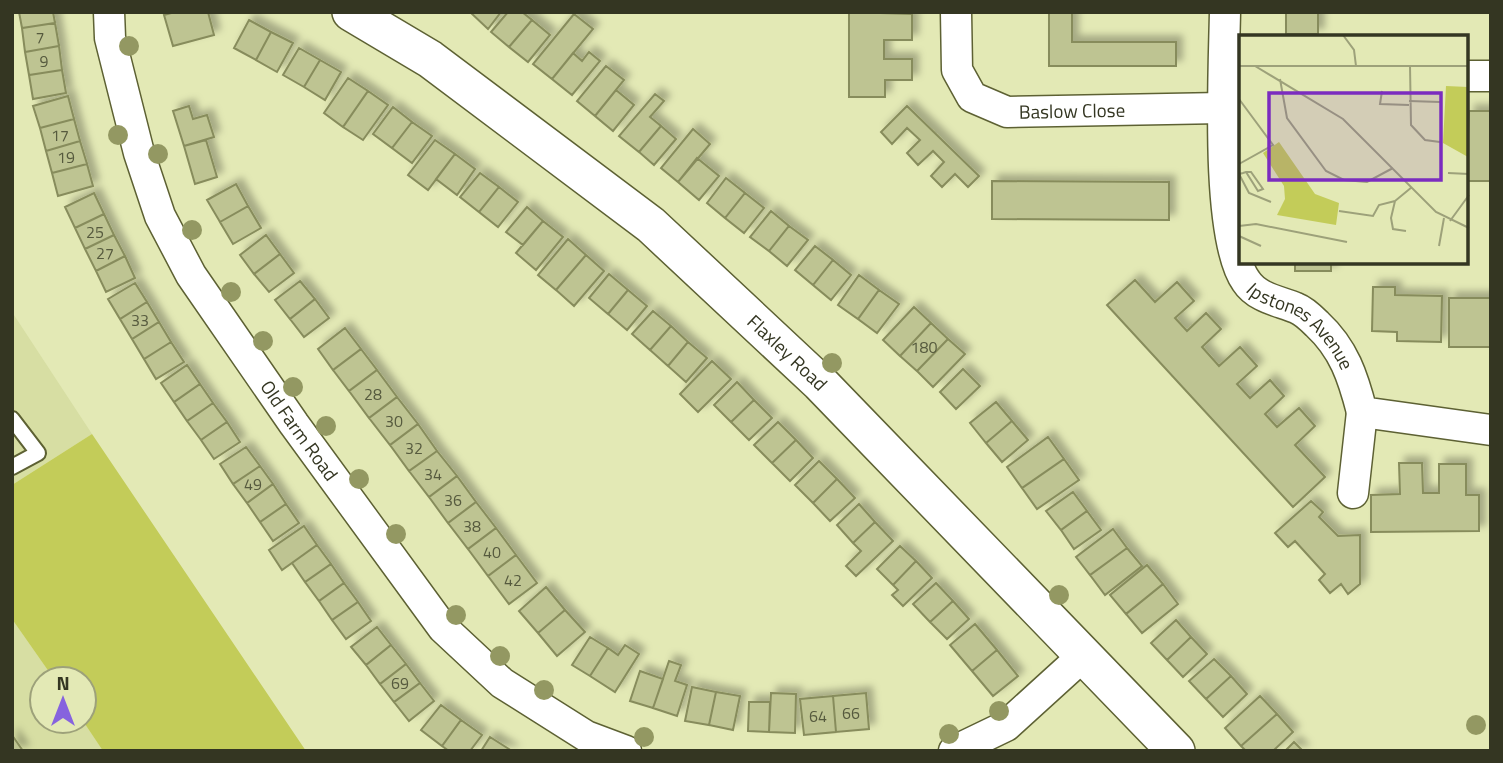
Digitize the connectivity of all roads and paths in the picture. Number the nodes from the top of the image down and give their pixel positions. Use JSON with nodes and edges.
{"nodes":[{"id":1,"x":108,"y":12,"type":"edge"},
{"id":2,"x":351,"y":12,"type":"edge"},
{"id":3,"x":956,"y":12,"type":"edge"},
{"id":4,"x":1225,"y":12,"type":"edge"},
{"id":5,"x":1232,"y":73,"type":"edge"},
{"id":6,"x":1468,"y":76,"type":"edge"},
{"id":7,"x":1491,"y":76,"type":"edge"},
{"id":8,"x":1222,"y":108,"type":"junction"},
{"id":9,"x":1239,"y":262,"type":"edge"},
{"id":10,"x":1240,"y":264,"type":"edge"},
{"id":11,"x":1362,"y":412,"type":"junction"},
{"id":12,"x":12,"y":419,"type":"edge"},
{"id":13,"x":1491,"y":430,"type":"edge"},
{"id":14,"x":12,"y":467,"type":"edge"},
{"id":15,"x":1353,"y":493,"type":"dead end"},
{"id":16,"x":1083,"y":656,"type":"junction"},
{"id":17,"x":626,"y":751,"type":"edge"},
{"id":18,"x":954,"y":751,"type":"edge"},
{"id":19,"x":1176,"y":751,"type":"edge"}],
"edges":[{"from":1,"to":17,"type":"street","name":"Old Farm Road"},
{"from":2,"to":16,"type":"street","name":"Flaxley Road"},
{"from":3,"to":8,"type":"street","name":"Baslow Close"},
{"from":4,"to":5,"type":"street","name":"Ipstones Avenue"},
{"from":5,"to":8,"type":"street","name":"Ipstones Avenue"},
{"from":6,"to":7,"type":"street"},
{"from":8,"to":9,"type":"street","name":"Ipstones Avenue"},
{"from":10,"to":11,"type":"street","name":"Ipstones Avenue"},
{"from":11,"to":13,"type":"street"},
{"from":11,"to":15,"type":"street"},
{"from":12,"to":14,"type":"lane"},
{"from":16,"to":18,"type":"street"},
{"from":16,"to":19,"type":"street","name":"Flaxley Road"}]}
